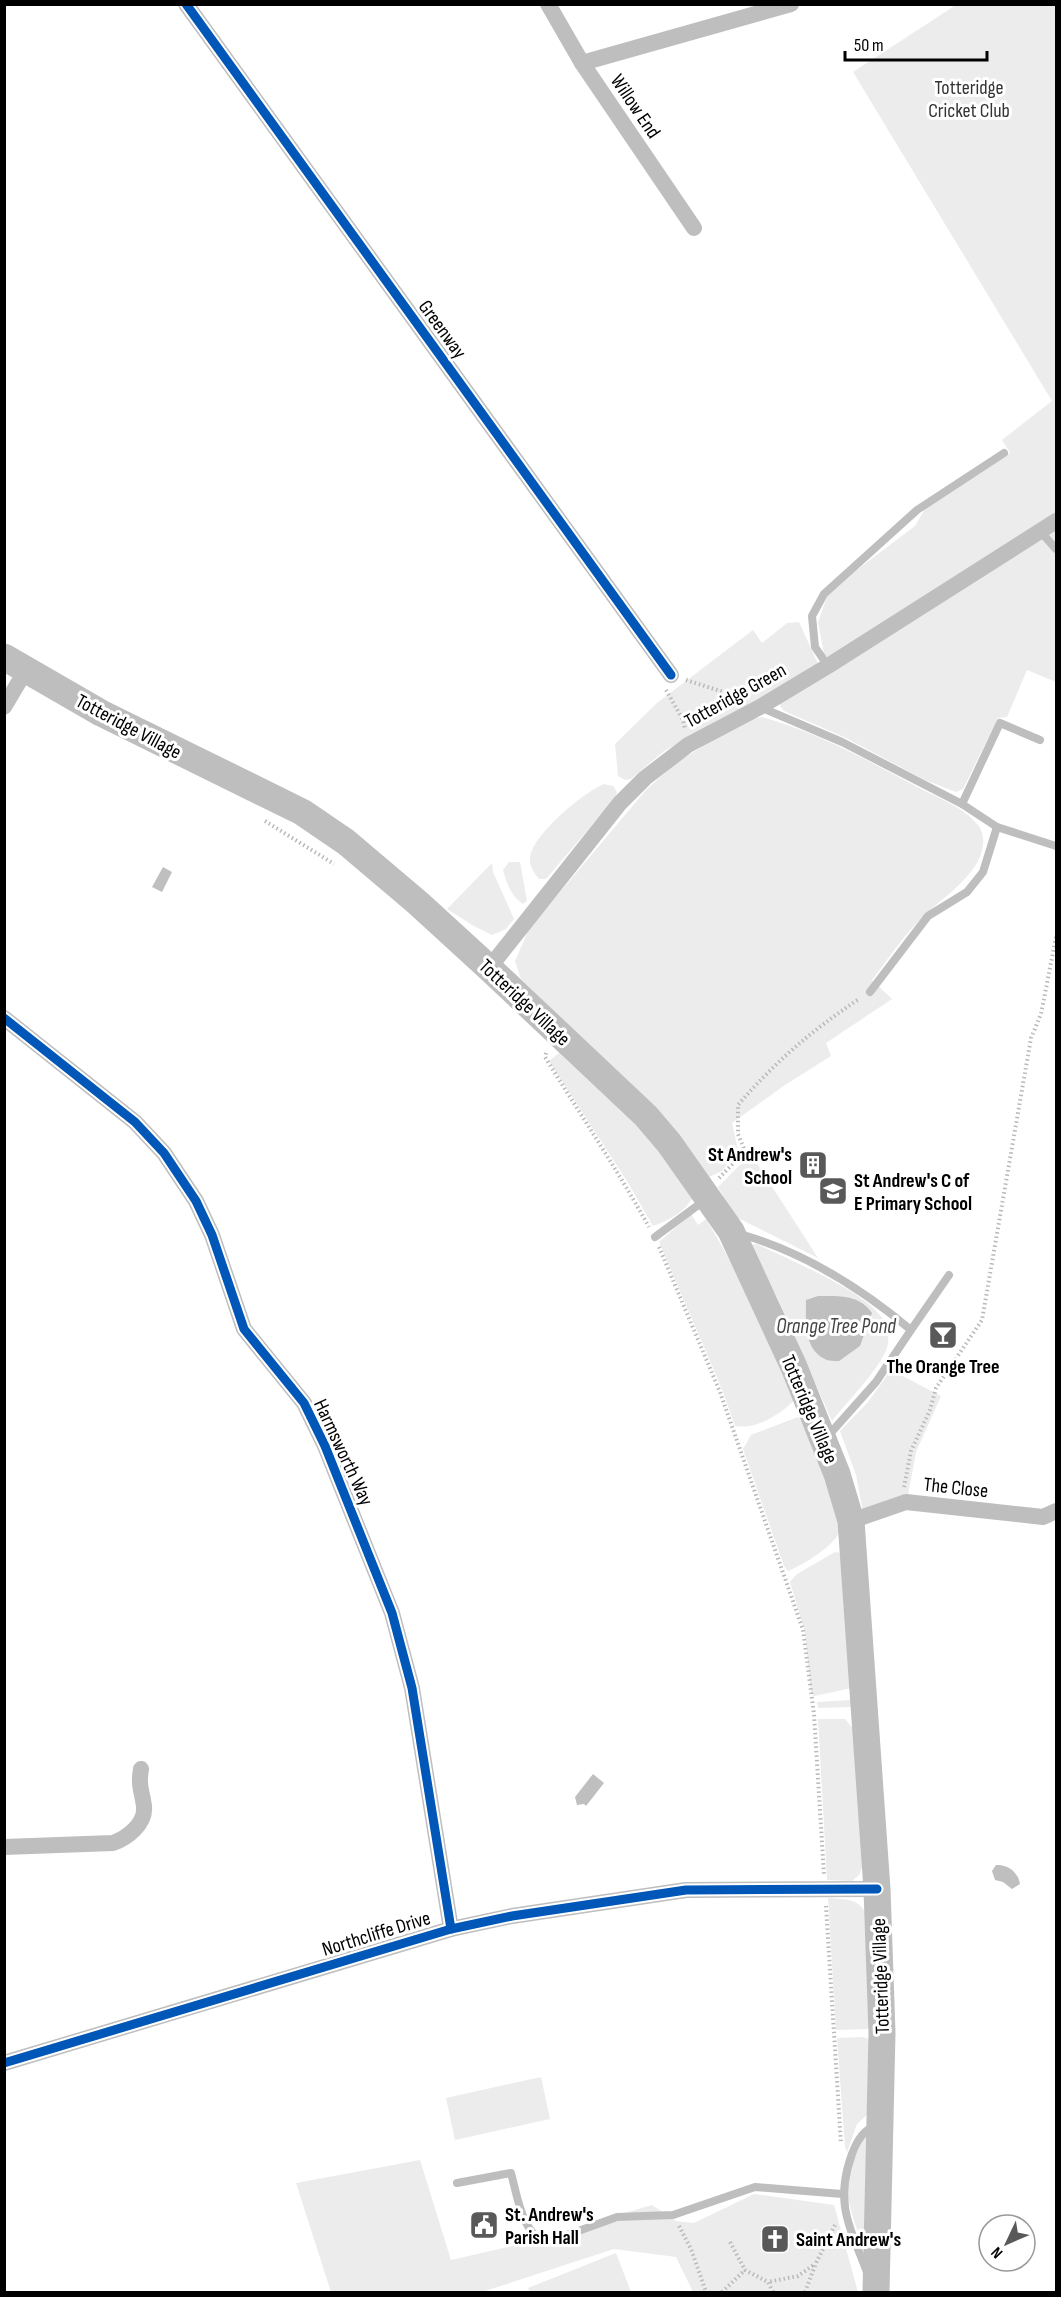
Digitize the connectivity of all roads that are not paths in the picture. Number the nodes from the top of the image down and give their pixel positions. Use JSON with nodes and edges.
{"nodes":[{"id":1,"x":186,"y":4,"type":"edge"},
{"id":2,"x":548,"y":4,"type":"edge"},
{"id":3,"x":791,"y":4,"type":"edge"},
{"id":4,"x":582,"y":63,"type":"junction"},
{"id":5,"x":693,"y":228,"type":"dead end"},
{"id":6,"x":1004,"y":453,"type":"dead end"},
{"id":7,"x":1056,"y":521,"type":"edge"},
{"id":8,"x":1040,"y":530,"type":"junction"},
{"id":9,"x":1056,"y":549,"type":"edge"},
{"id":10,"x":15,"y":663,"type":"edge"},
{"id":11,"x":828,"y":666,"type":"junction"},
{"id":12,"x":671,"y":675,"type":"road end"},
{"id":13,"x":761,"y":706,"type":"junction"},
{"id":14,"x":4,"y":707,"type":"edge"},
{"id":15,"x":1040,"y":740,"type":"dead end"},
{"id":16,"x":962,"y":804,"type":"junction"},
{"id":17,"x":997,"y":827,"type":"junction"},
{"id":18,"x":1056,"y":846,"type":"edge"},
{"id":19,"x":489,"y":968,"type":"junction"},
{"id":20,"x":870,"y":992,"type":"road end"},
{"id":21,"x":4,"y":1018,"type":"edge"},
{"id":22,"x":711,"y":1202,"type":"junction"},
{"id":23,"x":731,"y":1231,"type":"junction"},
{"id":24,"x":655,"y":1237,"type":"road end"},
{"id":25,"x":949,"y":1275,"type":"dead end"},
{"id":26,"x":912,"y":1330,"type":"junction"},
{"id":27,"x":824,"y":1441,"type":"junction"},
{"id":28,"x":1056,"y":1511,"type":"edge"},
{"id":29,"x":851,"y":1521,"type":"junction"},
{"id":30,"x":141,"y":1769,"type":"dead end"},
{"id":31,"x":4,"y":1847,"type":"edge"},
{"id":32,"x":877,"y":1889,"type":"junction"},
{"id":33,"x":452,"y":1929,"type":"junction"},
{"id":34,"x":4,"y":2063,"type":"edge"},
{"id":35,"x":881,"y":2123,"type":"junction"},
{"id":36,"x":457,"y":2183,"type":"dead end"},
{"id":37,"x":842,"y":2194,"type":"junction"},
{"id":38,"x":878,"y":2292,"type":"edge"}],
"edges":[{"from":1,"to":12,"type":"street","name":"Greenway"},
{"from":2,"to":4,"type":"street","name":"Willow End"},
{"from":3,"to":4,"type":"street"},
{"from":4,"to":5,"type":"street","name":"Willow End"},
{"from":6,"to":11,"type":"lane"},
{"from":7,"to":8,"type":"street","name":"Totteridge Green"},
{"from":8,"to":9,"type":"lane"},
{"from":8,"to":11,"type":"street","name":"Totteridge Green"},
{"from":10,"to":14,"type":"street"},
{"from":10,"to":19,"type":"main road","name":"Totteridge Village"},
{"from":11,"to":13,"type":"street","name":"Totteridge Green"},
{"from":13,"to":16,"type":"lane"},
{"from":13,"to":19,"type":"street","name":"Totteridge Green"},
{"from":15,"to":16,"type":"lane"},
{"from":16,"to":17,"type":"lane"},
{"from":17,"to":18,"type":"lane"},
{"from":17,"to":20,"type":"lane"},
{"from":19,"to":22,"type":"main road","name":"Totteridge Village"},
{"from":21,"to":33,"type":"street","name":"Harmsworth Way"},
{"from":22,"to":23,"type":"main road","name":"Totteridge Village"},
{"from":22,"to":24,"type":"lane"},
{"from":23,"to":26,"type":"lane"},
{"from":23,"to":27,"type":"main road","name":"Totteridge Village"},
{"from":25,"to":26,"type":"lane"},
{"from":26,"to":27,"type":"lane"},
{"from":27,"to":29,"type":"main road","name":"Totteridge Village"},
{"from":28,"to":29,"type":"street","name":"The Close"},
{"from":29,"to":32,"type":"main road","name":"Totteridge Village"},
{"from":30,"to":31,"type":"street"},
{"from":32,"to":33,"type":"street","name":"Northcliffe Drive"},
{"from":32,"to":35,"type":"main road","name":"Totteridge Village"},
{"from":33,"to":34,"type":"street","name":"Northcliffe Drive"},
{"from":35,"to":37,"type":"lane"},
{"from":35,"to":38,"type":"main road","name":"Totteridge Village"},
{"from":36,"to":37,"type":"lane"},
{"from":37,"to":38,"type":"lane"}]}
